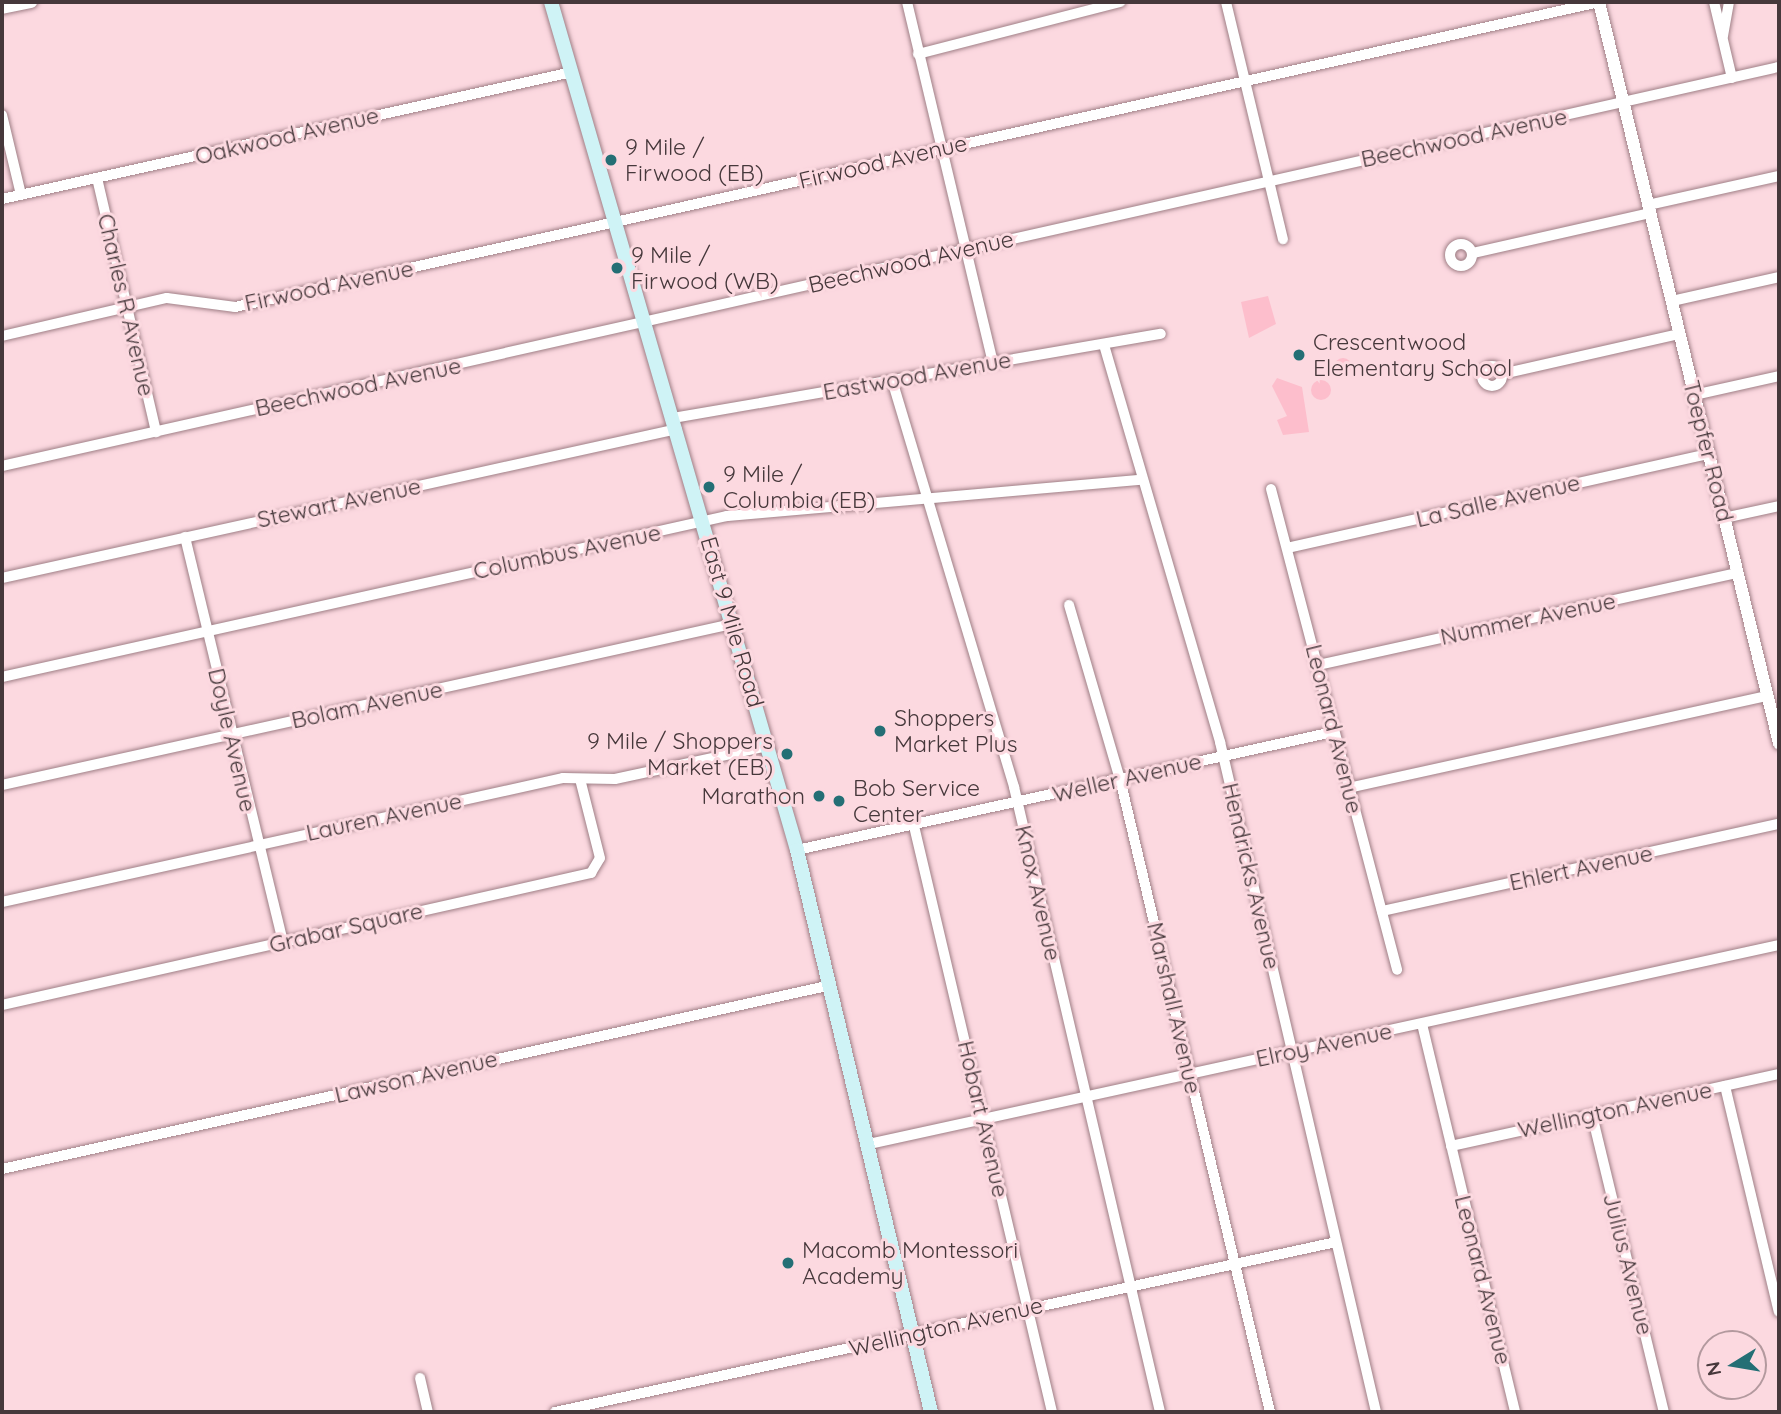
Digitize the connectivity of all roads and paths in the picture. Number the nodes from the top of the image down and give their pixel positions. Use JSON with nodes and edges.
{"nodes":[{"id":1,"x":31,"y":2,"type":"edge"},
{"id":2,"x":551,"y":2,"type":"edge"},
{"id":3,"x":907,"y":2,"type":"edge"},
{"id":4,"x":1120,"y":2,"type":"edge"},
{"id":5,"x":1226,"y":2,"type":"edge"},
{"id":6,"x":1599,"y":2,"type":"edge"},
{"id":7,"x":1714,"y":2,"type":"edge"},
{"id":8,"x":1729,"y":2,"type":"edge"},
{"id":9,"x":2,"y":8,"type":"edge"},
{"id":10,"x":1722,"y":36,"type":"junction"},
{"id":11,"x":918,"y":54,"type":"junction"},
{"id":12,"x":1779,"y":67,"type":"edge"},
{"id":13,"x":572,"y":72,"type":"junction"},
{"id":14,"x":1732,"y":78,"type":"junction"},
{"id":15,"x":1245,"y":81,"type":"junction"},
{"id":16,"x":1624,"y":102,"type":"junction"},
{"id":17,"x":2,"y":116,"type":"edge"},
{"id":18,"x":940,"y":149,"type":"junction"},
{"id":19,"x":1779,"y":176,"type":"edge"},
{"id":20,"x":97,"y":178,"type":"junction"},
{"id":21,"x":1269,"y":181,"type":"junction"},
{"id":22,"x":21,"y":195,"type":"junction"},
{"id":23,"x":2,"y":199,"type":"edge"},
{"id":24,"x":1649,"y":209,"type":"junction"},
{"id":25,"x":617,"y":222,"type":"junction"},
{"id":26,"x":1283,"y":239,"type":"dead end"},
{"id":27,"x":963,"y":250,"type":"junction"},
{"id":28,"x":1473,"y":253,"type":"dead end"},
{"id":29,"x":1779,"y":277,"type":"edge"},
{"id":30,"x":1672,"y":301,"type":"junction"},
{"id":31,"x":126,"y":308,"type":"junction"},
{"id":32,"x":646,"y":322,"type":"junction"},
{"id":33,"x":1161,"y":334,"type":"dead end"},
{"id":34,"x":1680,"y":334,"type":"junction"},
{"id":35,"x":2,"y":335,"type":"edge"},
{"id":36,"x":1104,"y":345,"type":"junction"},
{"id":37,"x":993,"y":363,"type":"junction"},
{"id":38,"x":1502,"y":374,"type":"dead end"},
{"id":39,"x":1779,"y":376,"type":"edge"},
{"id":40,"x":892,"y":380,"type":"junction"},
{"id":41,"x":1694,"y":395,"type":"junction"},
{"id":42,"x":675,"y":424,"type":"junction"},
{"id":43,"x":156,"y":432,"type":"junction"},
{"id":44,"x":1709,"y":454,"type":"junction"},
{"id":45,"x":2,"y":466,"type":"edge"},
{"id":46,"x":1142,"y":480,"type":"junction"},
{"id":47,"x":1271,"y":489,"type":"dead end"},
{"id":48,"x":927,"y":500,"type":"junction"},
{"id":49,"x":1779,"y":506,"type":"edge"},
{"id":50,"x":1724,"y":518,"type":"junction"},
{"id":51,"x":703,"y":521,"type":"junction"},
{"id":52,"x":186,"y":537,"type":"junction"},
{"id":53,"x":1287,"y":548,"type":"junction"},
{"id":54,"x":1737,"y":573,"type":"junction"},
{"id":55,"x":2,"y":578,"type":"edge"},
{"id":56,"x":1069,"y":605,"type":"dead end"},
{"id":57,"x":733,"y":624,"type":"junction"},
{"id":58,"x":206,"y":631,"type":"junction"},
{"id":59,"x":1318,"y":665,"type":"junction"},
{"id":60,"x":2,"y":677,"type":"edge"},
{"id":61,"x":1768,"y":696,"type":"junction"},
{"id":62,"x":1333,"y":732,"type":"junction"},
{"id":63,"x":229,"y":735,"type":"junction"},
{"id":64,"x":1779,"y":743,"type":"edge"},
{"id":65,"x":768,"y":746,"type":"junction"},
{"id":66,"x":1223,"y":757,"type":"junction"},
{"id":67,"x":580,"y":779,"type":"junction"},
{"id":68,"x":1120,"y":779,"type":"junction"},
{"id":69,"x":2,"y":785,"type":"edge"},
{"id":70,"x":1348,"y":788,"type":"junction"},
{"id":71,"x":1017,"y":802,"type":"junction"},
{"id":72,"x":1779,"y":824,"type":"edge"},
{"id":73,"x":914,"y":826,"type":"junction"},
{"id":74,"x":256,"y":845,"type":"junction"},
{"id":75,"x":797,"y":850,"type":"junction"},
{"id":76,"x":2,"y":902,"type":"edge"},
{"id":77,"x":1382,"y":911,"type":"junction"},
{"id":78,"x":283,"y":942,"type":"junction"},
{"id":79,"x":1779,"y":945,"type":"edge"},
{"id":80,"x":1397,"y":970,"type":"dead end"},
{"id":81,"x":831,"y":985,"type":"junction"},
{"id":82,"x":2,"y":1005,"type":"edge"},
{"id":83,"x":1422,"y":1024,"type":"junction"},
{"id":84,"x":1292,"y":1051,"type":"junction"},
{"id":85,"x":1779,"y":1074,"type":"edge"},
{"id":86,"x":1189,"y":1075,"type":"junction"},
{"id":87,"x":1725,"y":1086,"type":"junction"},
{"id":88,"x":1085,"y":1097,"type":"junction"},
{"id":89,"x":1592,"y":1115,"type":"junction"},
{"id":90,"x":983,"y":1119,"type":"junction"},
{"id":91,"x":869,"y":1144,"type":"junction"},
{"id":92,"x":1451,"y":1146,"type":"junction"},
{"id":93,"x":2,"y":1169,"type":"edge"},
{"id":94,"x":1336,"y":1242,"type":"junction"},
{"id":95,"x":1237,"y":1264,"type":"junction"},
{"id":96,"x":1131,"y":1287,"type":"junction"},
{"id":97,"x":1028,"y":1308,"type":"junction"},
{"id":98,"x":1779,"y":1312,"type":"edge"},
{"id":99,"x":913,"y":1335,"type":"junction"},
{"id":100,"x":420,"y":1378,"type":"dead end"},
{"id":101,"x":428,"y":1412,"type":"edge"},
{"id":102,"x":555,"y":1412,"type":"edge"},
{"id":103,"x":931,"y":1412,"type":"edge"},
{"id":104,"x":1052,"y":1412,"type":"edge"},
{"id":105,"x":1160,"y":1412,"type":"edge"},
{"id":106,"x":1270,"y":1412,"type":"edge"},
{"id":107,"x":1376,"y":1412,"type":"edge"},
{"id":108,"x":1515,"y":1412,"type":"edge"},
{"id":109,"x":1664,"y":1412,"type":"edge"}],
"edges":[{"from":1,"to":9,"type":"street"},
{"from":2,"to":13,"type":"main road","name":"East 9 Mile Road"},
{"from":3,"to":11,"type":"street"},
{"from":4,"to":11,"type":"street"},
{"from":5,"to":15,"type":"street"},
{"from":6,"to":15,"type":"street","name":"Firwood Avenue"},
{"from":6,"to":16,"type":"street","name":"Toepfer Road"},
{"from":7,"to":10,"type":"street"},
{"from":8,"to":10,"type":"street"},
{"from":10,"to":14,"type":"street"},
{"from":11,"to":18,"type":"street"},
{"from":12,"to":14,"type":"street","name":"Beechwood Avenue"},
{"from":13,"to":20,"type":"street","name":"Oakwood Avenue"},
{"from":13,"to":25,"type":"main road","name":"East 9 Mile Road"},
{"from":14,"to":16,"type":"street","name":"Beechwood Avenue"},
{"from":15,"to":18,"type":"street","name":"Firwood Avenue"},
{"from":15,"to":21,"type":"street"},
{"from":16,"to":21,"type":"street","name":"Beechwood Avenue"},
{"from":16,"to":24,"type":"street","name":"Toepfer Road"},
{"from":17,"to":22,"type":"street"},
{"from":18,"to":25,"type":"street","name":"Firwood Avenue"},
{"from":18,"to":27,"type":"street"},
{"from":19,"to":24,"type":"street"},
{"from":20,"to":22,"type":"street","name":"Oakwood Avenue"},
{"from":20,"to":31,"type":"street","name":"Charles R Avenue"},
{"from":21,"to":26,"type":"street"},
{"from":21,"to":27,"type":"street","name":"Beechwood Avenue"},
{"from":22,"to":23,"type":"street","name":"Oakwood Avenue"},
{"from":24,"to":28,"type":"street"},
{"from":24,"to":30,"type":"street","name":"Toepfer Road"},
{"from":25,"to":31,"type":"street","name":"Firwood Avenue"},
{"from":25,"to":32,"type":"main road","name":"East 9 Mile Road"},
{"from":27,"to":32,"type":"street","name":"Beechwood Avenue"},
{"from":27,"to":37,"type":"street"},
{"from":29,"to":30,"type":"street"},
{"from":30,"to":34,"type":"street","name":"Toepfer Road"},
{"from":31,"to":35,"type":"street","name":"Firwood Avenue"},
{"from":31,"to":43,"type":"street","name":"Charles R Avenue"},
{"from":32,"to":42,"type":"main road","name":"East 9 Mile Road"},
{"from":32,"to":43,"type":"street","name":"Beechwood Avenue"},
{"from":33,"to":36,"type":"street","name":"Eastwood Avenue"},
{"from":34,"to":38,"type":"street"},
{"from":34,"to":41,"type":"street","name":"Toepfer Road"},
{"from":36,"to":37,"type":"street","name":"Eastwood Avenue"},
{"from":36,"to":46,"type":"street","name":"Hendricks Avenue"},
{"from":37,"to":40,"type":"street","name":"Eastwood Avenue"},
{"from":39,"to":41,"type":"street"},
{"from":40,"to":42,"type":"street","name":"Eastwood Avenue"},
{"from":40,"to":48,"type":"street","name":"Knox Avenue"},
{"from":41,"to":44,"type":"street","name":"Toepfer Road"},
{"from":42,"to":51,"type":"main road","name":"East 9 Mile Road"},
{"from":42,"to":52,"type":"street","name":"Stewart Avenue"},
{"from":43,"to":45,"type":"street","name":"Beechwood Avenue"},
{"from":44,"to":50,"type":"street","name":"Toepfer Road"},
{"from":44,"to":53,"type":"street","name":"La Salle Avenue"},
{"from":46,"to":48,"type":"street","name":"Columbus Avenue"},
{"from":46,"to":66,"type":"street","name":"Hendricks Avenue"},
{"from":47,"to":53,"type":"street","name":"Leonard Avenue"},
{"from":48,"to":51,"type":"street","name":"Columbus Avenue"},
{"from":48,"to":71,"type":"street","name":"Knox Avenue"},
{"from":49,"to":50,"type":"street"},
{"from":50,"to":54,"type":"street","name":"Toepfer Road"},
{"from":51,"to":57,"type":"main road","name":"East 9 Mile Road"},
{"from":51,"to":58,"type":"street","name":"Columbus Avenue"},
{"from":52,"to":55,"type":"street","name":"Stewart Avenue"},
{"from":52,"to":58,"type":"street","name":"Doyle Avenue"},
{"from":53,"to":59,"type":"street","name":"Leonard Avenue"},
{"from":54,"to":59,"type":"street","name":"Nummer Avenue"},
{"from":54,"to":61,"type":"street","name":"Toepfer Road"},
{"from":56,"to":68,"type":"street","name":"Marshall Avenue"},
{"from":57,"to":63,"type":"street","name":"Bolam Avenue"},
{"from":57,"to":65,"type":"main road","name":"East 9 Mile Road"},
{"from":58,"to":60,"type":"street","name":"Columbus Avenue"},
{"from":58,"to":63,"type":"street","name":"Doyle Avenue"},
{"from":59,"to":62,"type":"street","name":"Leonard Avenue"},
{"from":61,"to":64,"type":"street","name":"Toepfer Road"},
{"from":61,"to":70,"type":"street"},
{"from":62,"to":66,"type":"street","name":"Weller Avenue"},
{"from":62,"to":70,"type":"street","name":"Leonard Avenue"},
{"from":63,"to":69,"type":"street","name":"Bolam Avenue"},
{"from":63,"to":74,"type":"street","name":"Doyle Avenue"},
{"from":65,"to":67,"type":"street","name":"Lauren Avenue"},
{"from":65,"to":75,"type":"main road","name":"East 9 Mile Road"},
{"from":66,"to":68,"type":"street","name":"Weller Avenue"},
{"from":66,"to":84,"type":"street","name":"Hendricks Avenue"},
{"from":67,"to":74,"type":"street","name":"Lauren Avenue"},
{"from":67,"to":78,"type":"street","name":"Grabar Square"},
{"from":68,"to":71,"type":"street","name":"Weller Avenue"},
{"from":68,"to":86,"type":"street","name":"Marshall Avenue"},
{"from":70,"to":77,"type":"street","name":"Leonard Avenue"},
{"from":71,"to":73,"type":"street","name":"Weller Avenue"},
{"from":71,"to":88,"type":"street","name":"Knox Avenue"},
{"from":72,"to":77,"type":"street","name":"Ehlert Avenue"},
{"from":73,"to":75,"type":"street","name":"Weller Avenue"},
{"from":73,"to":90,"type":"street","name":"Hobart Avenue"},
{"from":74,"to":76,"type":"street","name":"Lauren Avenue"},
{"from":74,"to":78,"type":"street","name":"Doyle Avenue"},
{"from":75,"to":81,"type":"main road","name":"East 9 Mile Road"},
{"from":77,"to":80,"type":"street","name":"Leonard Avenue"},
{"from":78,"to":82,"type":"street","name":"Grabar Square"},
{"from":79,"to":83,"type":"street","name":"Elroy Avenue"},
{"from":81,"to":91,"type":"main road","name":"East 9 Mile Road"},
{"from":81,"to":93,"type":"street","name":"Lawson Avenue"},
{"from":83,"to":84,"type":"street","name":"Elroy Avenue"},
{"from":83,"to":92,"type":"street","name":"Leonard Avenue"},
{"from":84,"to":86,"type":"street","name":"Elroy Avenue"},
{"from":84,"to":94,"type":"street","name":"Hendricks Avenue"},
{"from":85,"to":87,"type":"street","name":"Wellington Avenue"},
{"from":86,"to":88,"type":"street","name":"Elroy Avenue"},
{"from":86,"to":95,"type":"street","name":"Marshall Avenue"},
{"from":87,"to":89,"type":"street","name":"Wellington Avenue"},
{"from":87,"to":98,"type":"street"},
{"from":88,"to":90,"type":"street","name":"Elroy Avenue"},
{"from":88,"to":96,"type":"street","name":"Knox Avenue"},
{"from":89,"to":92,"type":"street","name":"Wellington Avenue"},
{"from":89,"to":109,"type":"street","name":"Julius Avenue"},
{"from":90,"to":91,"type":"street","name":"Elroy Avenue"},
{"from":90,"to":97,"type":"street","name":"Hobart Avenue"},
{"from":91,"to":99,"type":"main road","name":"East 9 Mile Road"},
{"from":92,"to":108,"type":"street","name":"Leonard Avenue"},
{"from":94,"to":95,"type":"street","name":"Wellington Avenue"},
{"from":94,"to":107,"type":"street","name":"Hendricks Avenue"},
{"from":95,"to":96,"type":"street","name":"Wellington Avenue"},
{"from":95,"to":106,"type":"street","name":"Marshall Avenue"},
{"from":96,"to":97,"type":"street","name":"Wellington Avenue"},
{"from":96,"to":105,"type":"street","name":"Knox Avenue"},
{"from":97,"to":99,"type":"street","name":"Wellington Avenue"},
{"from":97,"to":104,"type":"street","name":"Hobart Avenue"},
{"from":99,"to":102,"type":"street","name":"Wellington Avenue"},
{"from":99,"to":103,"type":"main road","name":"East 9 Mile Road"},
{"from":100,"to":101,"type":"street"}]}
